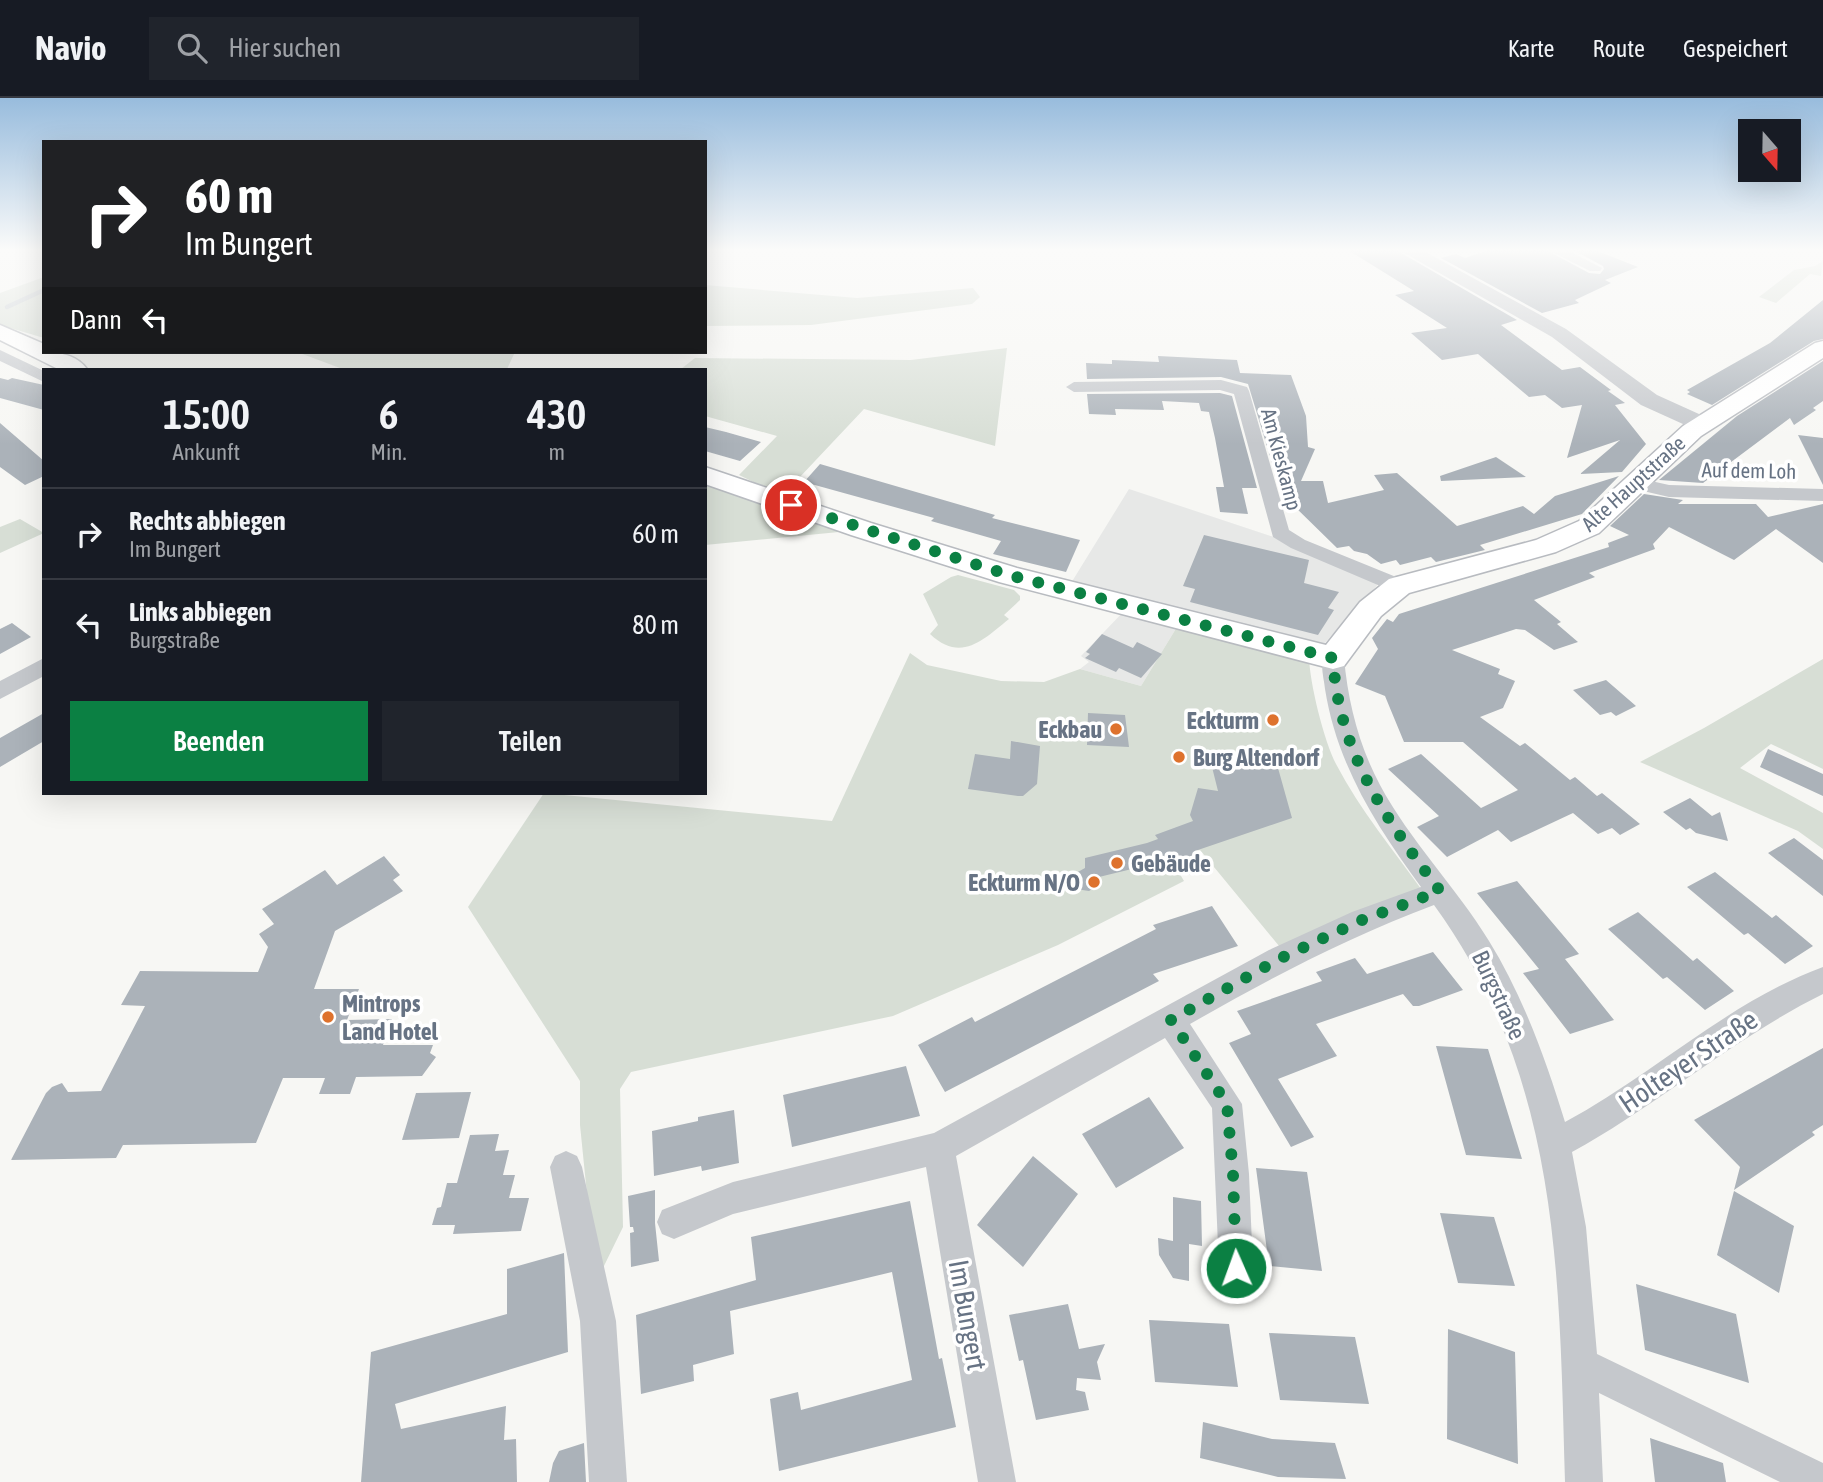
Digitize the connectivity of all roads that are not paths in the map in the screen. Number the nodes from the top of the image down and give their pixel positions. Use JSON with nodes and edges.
{"nodes":[{"id":1,"x":1526,"y":315,"type":"edge"},
{"id":2,"x":0,"y":332,"type":"edge"},
{"id":3,"x":1823,"y":348,"type":"edge"},
{"id":4,"x":42,"y":351,"type":"edge"},
{"id":5,"x":48,"y":354,"type":"edge"},
{"id":6,"x":0,"y":355,"type":"edge"},
{"id":7,"x":73,"y":368,"type":"edge"},
{"id":8,"x":42,"y":376,"type":"edge"},
{"id":9,"x":1074,"y":387,"type":"dead end"},
{"id":10,"x":1693,"y":431,"type":"junction"},
{"id":11,"x":707,"y":476,"type":"edge"},
{"id":12,"x":1633,"y":483,"type":"junction"},
{"id":13,"x":1823,"y":495,"type":"edge"},
{"id":14,"x":1399,"y":586,"type":"junction"},
{"id":15,"x":1333,"y":658,"type":"junction"},
{"id":16,"x":42,"y":667,"type":"edge"},
{"id":17,"x":0,"y":691,"type":"edge"},
{"id":18,"x":1440,"y":891,"type":"junction"},
{"id":19,"x":1823,"y":980,"type":"edge"},
{"id":20,"x":1171,"y":1020,"type":"junction"},
{"id":21,"x":1555,"y":1144,"type":"junction"},
{"id":22,"x":939,"y":1148,"type":"junction"},
{"id":23,"x":566,"y":1167,"type":"dead end"},
{"id":24,"x":674,"y":1222,"type":"dead end"},
{"id":25,"x":1236,"y":1268,"type":"dead end"},
{"id":26,"x":1579,"y":1364,"type":"junction"},
{"id":27,"x":608,"y":1482,"type":"edge"},
{"id":28,"x":996,"y":1482,"type":"edge"},
{"id":29,"x":1584,"y":1482,"type":"edge"},
{"id":30,"x":1821,"y":1482,"type":"edge"}],
"edges":[{"from":1,"to":10,"type":"street"},
{"from":2,"to":4,"type":"main road"},
{"from":3,"to":10,"type":"main road","name":"Alte Hauptstraße"},
{"from":5,"to":7,"type":"main road"},
{"from":6,"to":8,"type":"street"},
{"from":9,"to":14,"type":"street","name":"Am Kieskamp"},
{"from":10,"to":12,"type":"main road","name":"Alte Hauptstraße"},
{"from":11,"to":15,"type":"main road"},
{"from":12,"to":13,"type":"street","name":"Auf dem Loh"},
{"from":12,"to":14,"type":"main road","name":"Alte Hauptstraße"},
{"from":14,"to":15,"type":"main road","name":"Alte Hauptstraße"},
{"from":15,"to":18,"type":"street","name":"Burgstraße"},
{"from":16,"to":17,"type":"street"},
{"from":18,"to":20,"type":"street"},
{"from":18,"to":21,"type":"street","name":"Burgstraße"},
{"from":19,"to":21,"type":"street","name":"Holteyer Straße"},
{"from":20,"to":22,"type":"street"},
{"from":20,"to":25,"type":"street"},
{"from":21,"to":26,"type":"street","name":"Burgstraße"},
{"from":22,"to":24,"type":"street"},
{"from":22,"to":28,"type":"street","name":"Im Bungert"},
{"from":23,"to":27,"type":"street"},
{"from":26,"to":29,"type":"street","name":"Burgstraße"},
{"from":26,"to":30,"type":"street"}]}
